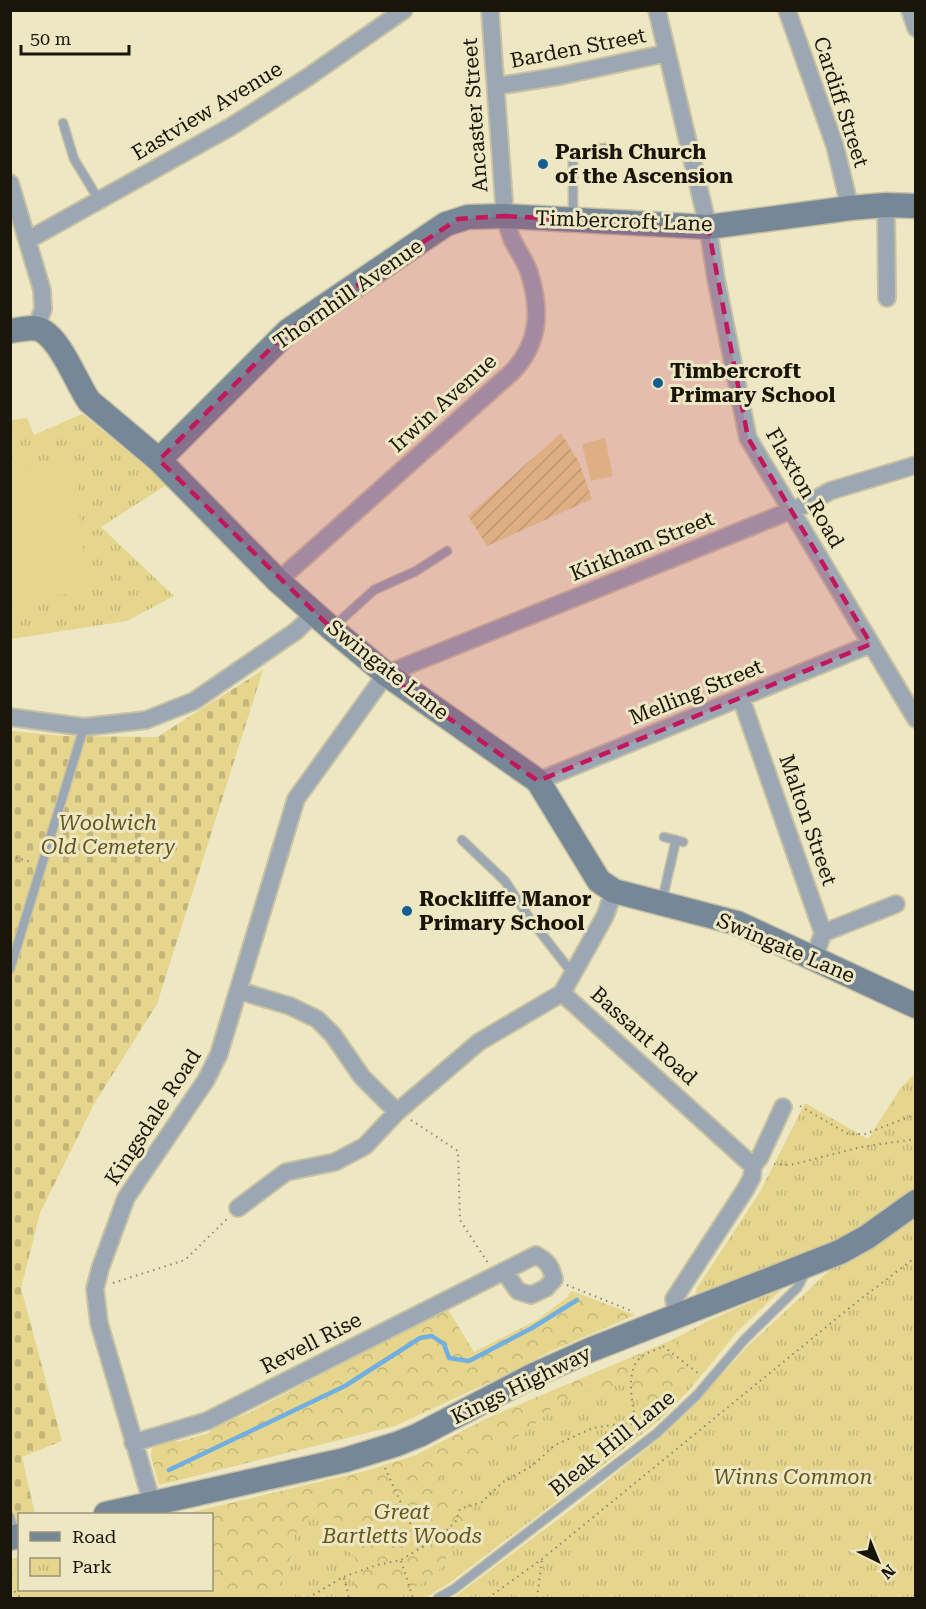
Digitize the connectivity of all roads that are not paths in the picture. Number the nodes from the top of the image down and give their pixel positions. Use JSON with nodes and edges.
{"nodes":[{"id":1,"x":404,"y":10,"type":"edge"},
{"id":2,"x":490,"y":10,"type":"edge"},
{"id":3,"x":657,"y":10,"type":"edge"},
{"id":4,"x":787,"y":10,"type":"edge"},
{"id":5,"x":910,"y":10,"type":"edge"},
{"id":6,"x":915,"y":28,"type":"edge"},
{"id":7,"x":667,"y":53,"type":"junction"},
{"id":8,"x":497,"y":86,"type":"junction"},
{"id":9,"x":63,"y":123,"type":"dead end"},
{"id":10,"x":605,"y":148,"type":"dead end"},
{"id":11,"x":10,"y":183,"type":"edge"},
{"id":12,"x":99,"y":200,"type":"junction"},
{"id":13,"x":886,"y":205,"type":"junction"},
{"id":14,"x":915,"y":206,"type":"edge"},
{"id":15,"x":850,"y":208,"type":"junction"},
{"id":16,"x":505,"y":216,"type":"junction"},
{"id":17,"x":573,"y":219,"type":"junction"},
{"id":18,"x":708,"y":227,"type":"junction"},
{"id":19,"x":28,"y":240,"type":"junction"},
{"id":20,"x":887,"y":298,"type":"dead end"},
{"id":21,"x":36,"y":328,"type":"junction"},
{"id":22,"x":10,"y":331,"type":"edge"},
{"id":23,"x":159,"y":460,"type":"junction"},
{"id":24,"x":915,"y":465,"type":"edge"},
{"id":25,"x":790,"y":510,"type":"junction"},
{"id":26,"x":447,"y":551,"type":"dead end"},
{"id":27,"x":278,"y":581,"type":"junction"},
{"id":28,"x":323,"y":621,"type":"junction"},
{"id":29,"x":871,"y":644,"type":"junction"},
{"id":30,"x":386,"y":674,"type":"junction"},
{"id":31,"x":741,"y":698,"type":"junction"},
{"id":32,"x":10,"y":717,"type":"edge"},
{"id":33,"x":915,"y":719,"type":"edge"},
{"id":34,"x":84,"y":727,"type":"junction"},
{"id":35,"x":538,"y":781,"type":"junction"},
{"id":36,"x":664,"y":837,"type":"dead end"},
{"id":37,"x":462,"y":840,"type":"dead end"},
{"id":38,"x":614,"y":891,"type":"junction"},
{"id":39,"x":662,"y":903,"type":"junction"},
{"id":40,"x":897,"y":904,"type":"dead end"},
{"id":41,"x":823,"y":933,"type":"junction"},
{"id":42,"x":814,"y":958,"type":"junction"},
{"id":43,"x":10,"y":969,"type":"edge"},
{"id":44,"x":573,"y":974,"type":"junction"},
{"id":45,"x":240,"y":991,"type":"junction"},
{"id":46,"x":562,"y":993,"type":"junction"},
{"id":47,"x":915,"y":1006,"type":"edge"},
{"id":48,"x":792,"y":1107,"type":"road end"},
{"id":49,"x":397,"y":1112,"type":"junction"},
{"id":50,"x":753,"y":1166,"type":"junction"},
{"id":51,"x":915,"y":1202,"type":"edge"},
{"id":52,"x":238,"y":1208,"type":"road end"},
{"id":53,"x":810,"y":1265,"type":"junction"},
{"id":54,"x":500,"y":1273,"type":"junction"},
{"id":55,"x":677,"y":1317,"type":"junction"},
{"id":56,"x":133,"y":1443,"type":"junction"},
{"id":57,"x":152,"y":1503,"type":"junction"},
{"id":58,"x":114,"y":1513,"type":"edge"},
{"id":59,"x":438,"y":1599,"type":"edge"}],
"edges":[{"from":1,"to":12,"type":"street","name":"Eastview Avenue"},
{"from":2,"to":8,"type":"street","name":"Ancaster Street"},
{"from":3,"to":7,"type":"street","name":"Flaxton Road"},
{"from":4,"to":15,"type":"street","name":"Cardiff Street"},
{"from":5,"to":6,"type":"street"},
{"from":7,"to":8,"type":"street","name":"Barden Street"},
{"from":7,"to":18,"type":"street","name":"Flaxton Road"},
{"from":8,"to":16,"type":"street","name":"Ancaster Street"},
{"from":9,"to":12,"type":"lane"},
{"from":10,"to":17,"type":"lane"},
{"from":11,"to":19,"type":"street"},
{"from":12,"to":19,"type":"street","name":"Eastview Avenue"},
{"from":13,"to":14,"type":"street","name":"Timbercroft Lane"},
{"from":13,"to":15,"type":"street","name":"Timbercroft Lane"},
{"from":13,"to":20,"type":"street"},
{"from":15,"to":18,"type":"street","name":"Timbercroft Lane"},
{"from":16,"to":17,"type":"street","name":"Timbercroft Lane"},
{"from":16,"to":23,"type":"street","name":"Thornhill Avenue"},
{"from":16,"to":27,"type":"street","name":"Irwin Avenue"},
{"from":17,"to":18,"type":"street","name":"Timbercroft Lane"},
{"from":18,"to":25,"type":"street","name":"Flaxton Road"},
{"from":19,"to":21,"type":"street"},
{"from":21,"to":22,"type":"street"},
{"from":21,"to":23,"type":"street","name":"Swingate Lane"},
{"from":23,"to":27,"type":"street","name":"Swingate Lane"},
{"from":24,"to":25,"type":"street","name":"Kirkham Street"},
{"from":25,"to":29,"type":"street","name":"Flaxton Road"},
{"from":25,"to":30,"type":"street","name":"Kirkham Street"},
{"from":26,"to":28,"type":"lane"},
{"from":27,"to":28,"type":"street","name":"Swingate Lane"},
{"from":28,"to":30,"type":"street","name":"Swingate Lane"},
{"from":28,"to":34,"type":"street"},
{"from":29,"to":31,"type":"street","name":"Melling Street"},
{"from":29,"to":33,"type":"street","name":"Flaxton Road"},
{"from":30,"to":35,"type":"street","name":"Swingate Lane"},
{"from":30,"to":45,"type":"street","name":"Kingsdale Road"},
{"from":31,"to":35,"type":"street","name":"Melling Street"},
{"from":31,"to":41,"type":"street","name":"Malton Street"},
{"from":32,"to":34,"type":"street"},
{"from":34,"to":43,"type":"lane"},
{"from":35,"to":38,"type":"street","name":"Swingate Lane"},
{"from":36,"to":39,"type":"lane"},
{"from":37,"to":44,"type":"lane"},
{"from":38,"to":39,"type":"street","name":"Swingate Lane"},
{"from":38,"to":44,"type":"street","name":"Bassant Road"},
{"from":39,"to":42,"type":"street","name":"Swingate Lane"},
{"from":40,"to":41,"type":"street"},
{"from":41,"to":42,"type":"street"},
{"from":42,"to":47,"type":"street","name":"Swingate Lane"},
{"from":44,"to":46,"type":"street","name":"Bassant Road"},
{"from":45,"to":49,"type":"street"},
{"from":45,"to":56,"type":"street","name":"Kingsdale Road"},
{"from":46,"to":49,"type":"street"},
{"from":46,"to":50,"type":"street","name":"Bassant Road"},
{"from":48,"to":50,"type":"street"},
{"from":49,"to":52,"type":"street"},
{"from":50,"to":55,"type":"street"},
{"from":51,"to":53,"type":"street","name":"Kings Highway"},
{"from":53,"to":55,"type":"street","name":"Kings Highway"},
{"from":53,"to":59,"type":"lane","name":"Bleak Hill Lane"},
{"from":54,"to":54,"type":"street","name":"Revell Rise"},
{"from":54,"to":56,"type":"street","name":"Revell Rise"},
{"from":55,"to":57,"type":"street","name":"Kings Highway"},
{"from":56,"to":57,"type":"street","name":"Kingsdale Road"},
{"from":57,"to":58,"type":"street","name":"Kings Highway"}]}
